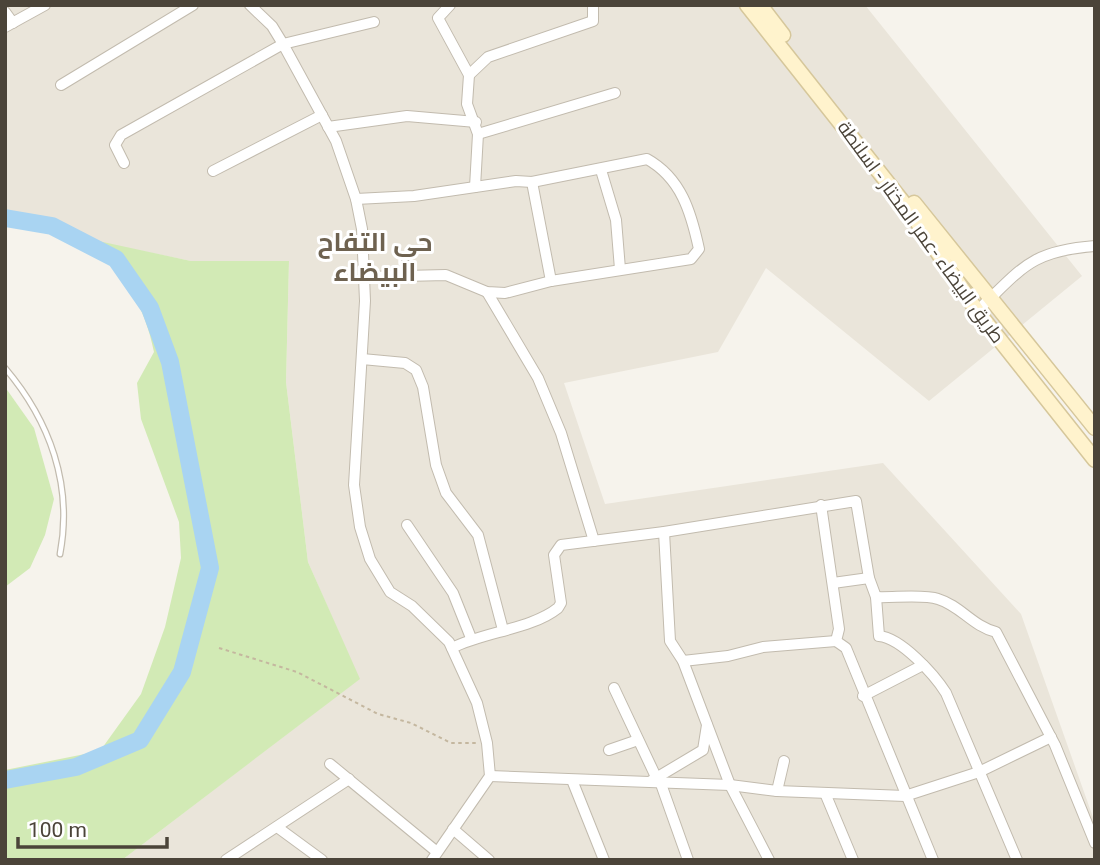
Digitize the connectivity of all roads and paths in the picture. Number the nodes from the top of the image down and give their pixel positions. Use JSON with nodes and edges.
{"nodes":[{"id":1,"x":45,"y":5,"type":"edge"},
{"id":2,"x":193,"y":5,"type":"edge"},
{"id":3,"x":250,"y":5,"type":"edge"},
{"id":4,"x":450,"y":5,"type":"edge"},
{"id":5,"x":593,"y":5,"type":"edge"},
{"id":6,"x":747,"y":5,"type":"edge"},
{"id":7,"x":760,"y":5,"type":"edge"},
{"id":8,"x":5,"y":12,"type":"edge"},
{"id":9,"x":374,"y":22,"type":"dead end"},
{"id":10,"x":9,"y":25,"type":"edge"},
{"id":11,"x":283,"y":44,"type":"junction"},
{"id":12,"x":469,"y":75,"type":"junction"},
{"id":13,"x":61,"y":85,"type":"dead end"},
{"id":14,"x":615,"y":93,"type":"dead end"},
{"id":15,"x":322,"y":115,"type":"junction"},
{"id":16,"x":476,"y":122,"type":"junction"},
{"id":17,"x":328,"y":127,"type":"junction"},
{"id":18,"x":478,"y":134,"type":"junction"},
{"id":19,"x":124,"y":163,"type":"dead end"},
{"id":20,"x":213,"y":170,"type":"dead end"},
{"id":21,"x":601,"y":170,"type":"junction"},
{"id":22,"x":533,"y":182,"type":"junction"},
{"id":23,"x":475,"y":187,"type":"junction"},
{"id":24,"x":356,"y":199,"type":"junction"},
{"id":25,"x":1095,"y":246,"type":"edge"},
{"id":26,"x":620,"y":269,"type":"junction"},
{"id":27,"x":363,"y":277,"type":"junction"},
{"id":28,"x":551,"y":281,"type":"junction"},
{"id":29,"x":487,"y":292,"type":"junction"},
{"id":30,"x":991,"y":298,"type":"junction"},
{"id":31,"x":977,"y":311,"type":"junction"},
{"id":32,"x":362,"y":359,"type":"junction"},
{"id":33,"x":5,"y":368,"type":"edge"},
{"id":34,"x":1095,"y":428,"type":"edge"},
{"id":35,"x":1095,"y":460,"type":"edge"},
{"id":36,"x":821,"y":505,"type":"junction"},
{"id":37,"x":407,"y":525,"type":"dead end"},
{"id":38,"x":664,"y":532,"type":"junction"},
{"id":39,"x":594,"y":541,"type":"junction"},
{"id":40,"x":60,"y":554,"type":"dead end"},
{"id":41,"x":869,"y":578,"type":"junction"},
{"id":42,"x":833,"y":583,"type":"junction"},
{"id":43,"x":876,"y":597,"type":"junction"},
{"id":44,"x":503,"y":630,"type":"junction"},
{"id":45,"x":471,"y":638,"type":"junction"},
{"id":46,"x":836,"y":641,"type":"junction"},
{"id":47,"x":219,"y":648,"type":"dead end"},
{"id":48,"x":452,"y":648,"type":"junction"},
{"id":49,"x":683,"y":661,"type":"junction"},
{"id":50,"x":923,"y":665,"type":"junction"},
{"id":51,"x":614,"y":688,"type":"dead end"},
{"id":52,"x":863,"y":696,"type":"junction"},
{"id":53,"x":707,"y":724,"type":"junction"},
{"id":54,"x":1051,"y":737,"type":"junction"},
{"id":55,"x":638,"y":740,"type":"junction"},
{"id":56,"x":487,"y":743,"type":"junction"},
{"id":57,"x":609,"y":750,"type":"dead end"},
{"id":58,"x":784,"y":761,"type":"dead end"},
{"id":59,"x":330,"y":764,"type":"dead end"},
{"id":60,"x":979,"y":772,"type":"junction"},
{"id":61,"x":490,"y":776,"type":"junction"},
{"id":62,"x":349,"y":779,"type":"junction"},
{"id":63,"x":572,"y":780,"type":"junction"},
{"id":64,"x":655,"y":782,"type":"junction"},
{"id":65,"x":730,"y":785,"type":"junction"},
{"id":66,"x":777,"y":791,"type":"junction"},
{"id":67,"x":825,"y":793,"type":"junction"},
{"id":68,"x":905,"y":796,"type":"junction"},
{"id":69,"x":278,"y":827,"type":"junction"},
{"id":70,"x":453,"y":829,"type":"junction"},
{"id":71,"x":1095,"y":842,"type":"edge"},
{"id":72,"x":435,"y":856,"type":"edge"},
{"id":73,"x":226,"y":860,"type":"edge"},
{"id":74,"x":322,"y":860,"type":"edge"},
{"id":75,"x":489,"y":860,"type":"edge"},
{"id":76,"x":604,"y":860,"type":"edge"},
{"id":77,"x":688,"y":860,"type":"edge"},
{"id":78,"x":769,"y":860,"type":"edge"},
{"id":79,"x":853,"y":860,"type":"edge"},
{"id":80,"x":933,"y":860,"type":"edge"},
{"id":81,"x":1017,"y":860,"type":"edge"}],
"edges":[{"from":1,"to":10,"type":"street"},
{"from":2,"to":13,"type":"street"},
{"from":3,"to":11,"type":"street"},
{"from":4,"to":12,"type":"street"},
{"from":5,"to":12,"type":"street"},
{"from":6,"to":31,"type":"main road","name":"طريق البيضاء -عمر المختار - اسلنطة"},
{"from":7,"to":30,"type":"main road","name":"طريق البيضاء -عمر المختار - اسلنطة"},
{"from":8,"to":10,"type":"street"},
{"from":9,"to":11,"type":"street"},
{"from":11,"to":15,"type":"street"},
{"from":11,"to":19,"type":"street"},
{"from":12,"to":16,"type":"street"},
{"from":14,"to":18,"type":"street"},
{"from":15,"to":17,"type":"street"},
{"from":15,"to":20,"type":"street"},
{"from":16,"to":17,"type":"street"},
{"from":16,"to":18,"type":"street"},
{"from":17,"to":24,"type":"street"},
{"from":18,"to":23,"type":"street"},
{"from":21,"to":22,"type":"street"},
{"from":21,"to":26,"type":"street"},
{"from":21,"to":26,"type":"street"},
{"from":22,"to":23,"type":"street"},
{"from":22,"to":28,"type":"street"},
{"from":23,"to":24,"type":"street"},
{"from":24,"to":27,"type":"street"},
{"from":25,"to":30,"type":"street"},
{"from":26,"to":28,"type":"street"},
{"from":27,"to":29,"type":"street"},
{"from":27,"to":32,"type":"street"},
{"from":28,"to":29,"type":"street"},
{"from":29,"to":39,"type":"street"},
{"from":30,"to":31,"type":"street"},
{"from":30,"to":34,"type":"main road","name":"طريق البيضاء -عمر المختار - اسلنطة"},
{"from":31,"to":35,"type":"main road","name":"طريق البيضاء -عمر المختار - اسلنطة"},
{"from":32,"to":44,"type":"street"},
{"from":32,"to":48,"type":"street"},
{"from":33,"to":40,"type":"lane"},
{"from":36,"to":38,"type":"street"},
{"from":36,"to":41,"type":"street"},
{"from":36,"to":42,"type":"street"},
{"from":37,"to":45,"type":"street"},
{"from":38,"to":39,"type":"street"},
{"from":38,"to":49,"type":"street"},
{"from":39,"to":44,"type":"street"},
{"from":41,"to":42,"type":"street"},
{"from":41,"to":43,"type":"street"},
{"from":42,"to":46,"type":"street"},
{"from":43,"to":50,"type":"street"},
{"from":43,"to":54,"type":"street"},
{"from":44,"to":45,"type":"street"},
{"from":45,"to":48,"type":"street"},
{"from":46,"to":49,"type":"street"},
{"from":46,"to":52,"type":"street"},
{"from":47,"to":56,"type":"path"},
{"from":48,"to":56,"type":"street"},
{"from":49,"to":53,"type":"street"},
{"from":50,"to":52,"type":"street"},
{"from":50,"to":60,"type":"street"},
{"from":51,"to":55,"type":"street"},
{"from":52,"to":68,"type":"street"},
{"from":53,"to":64,"type":"street"},
{"from":53,"to":65,"type":"street"},
{"from":54,"to":60,"type":"street"},
{"from":54,"to":71,"type":"street"},
{"from":55,"to":57,"type":"street"},
{"from":55,"to":64,"type":"street"},
{"from":56,"to":61,"type":"street"},
{"from":58,"to":66,"type":"street"},
{"from":59,"to":62,"type":"street"},
{"from":60,"to":68,"type":"street"},
{"from":60,"to":81,"type":"street"},
{"from":61,"to":63,"type":"street"},
{"from":61,"to":70,"type":"street"},
{"from":62,"to":69,"type":"street"},
{"from":62,"to":72,"type":"street"},
{"from":63,"to":64,"type":"street"},
{"from":63,"to":76,"type":"street"},
{"from":64,"to":65,"type":"street"},
{"from":64,"to":77,"type":"street"},
{"from":65,"to":66,"type":"street"},
{"from":65,"to":78,"type":"street"},
{"from":66,"to":67,"type":"street"},
{"from":67,"to":68,"type":"street"},
{"from":67,"to":79,"type":"street"},
{"from":68,"to":80,"type":"street"},
{"from":69,"to":73,"type":"street"},
{"from":69,"to":74,"type":"street"},
{"from":70,"to":72,"type":"street"},
{"from":70,"to":75,"type":"street"}]}
